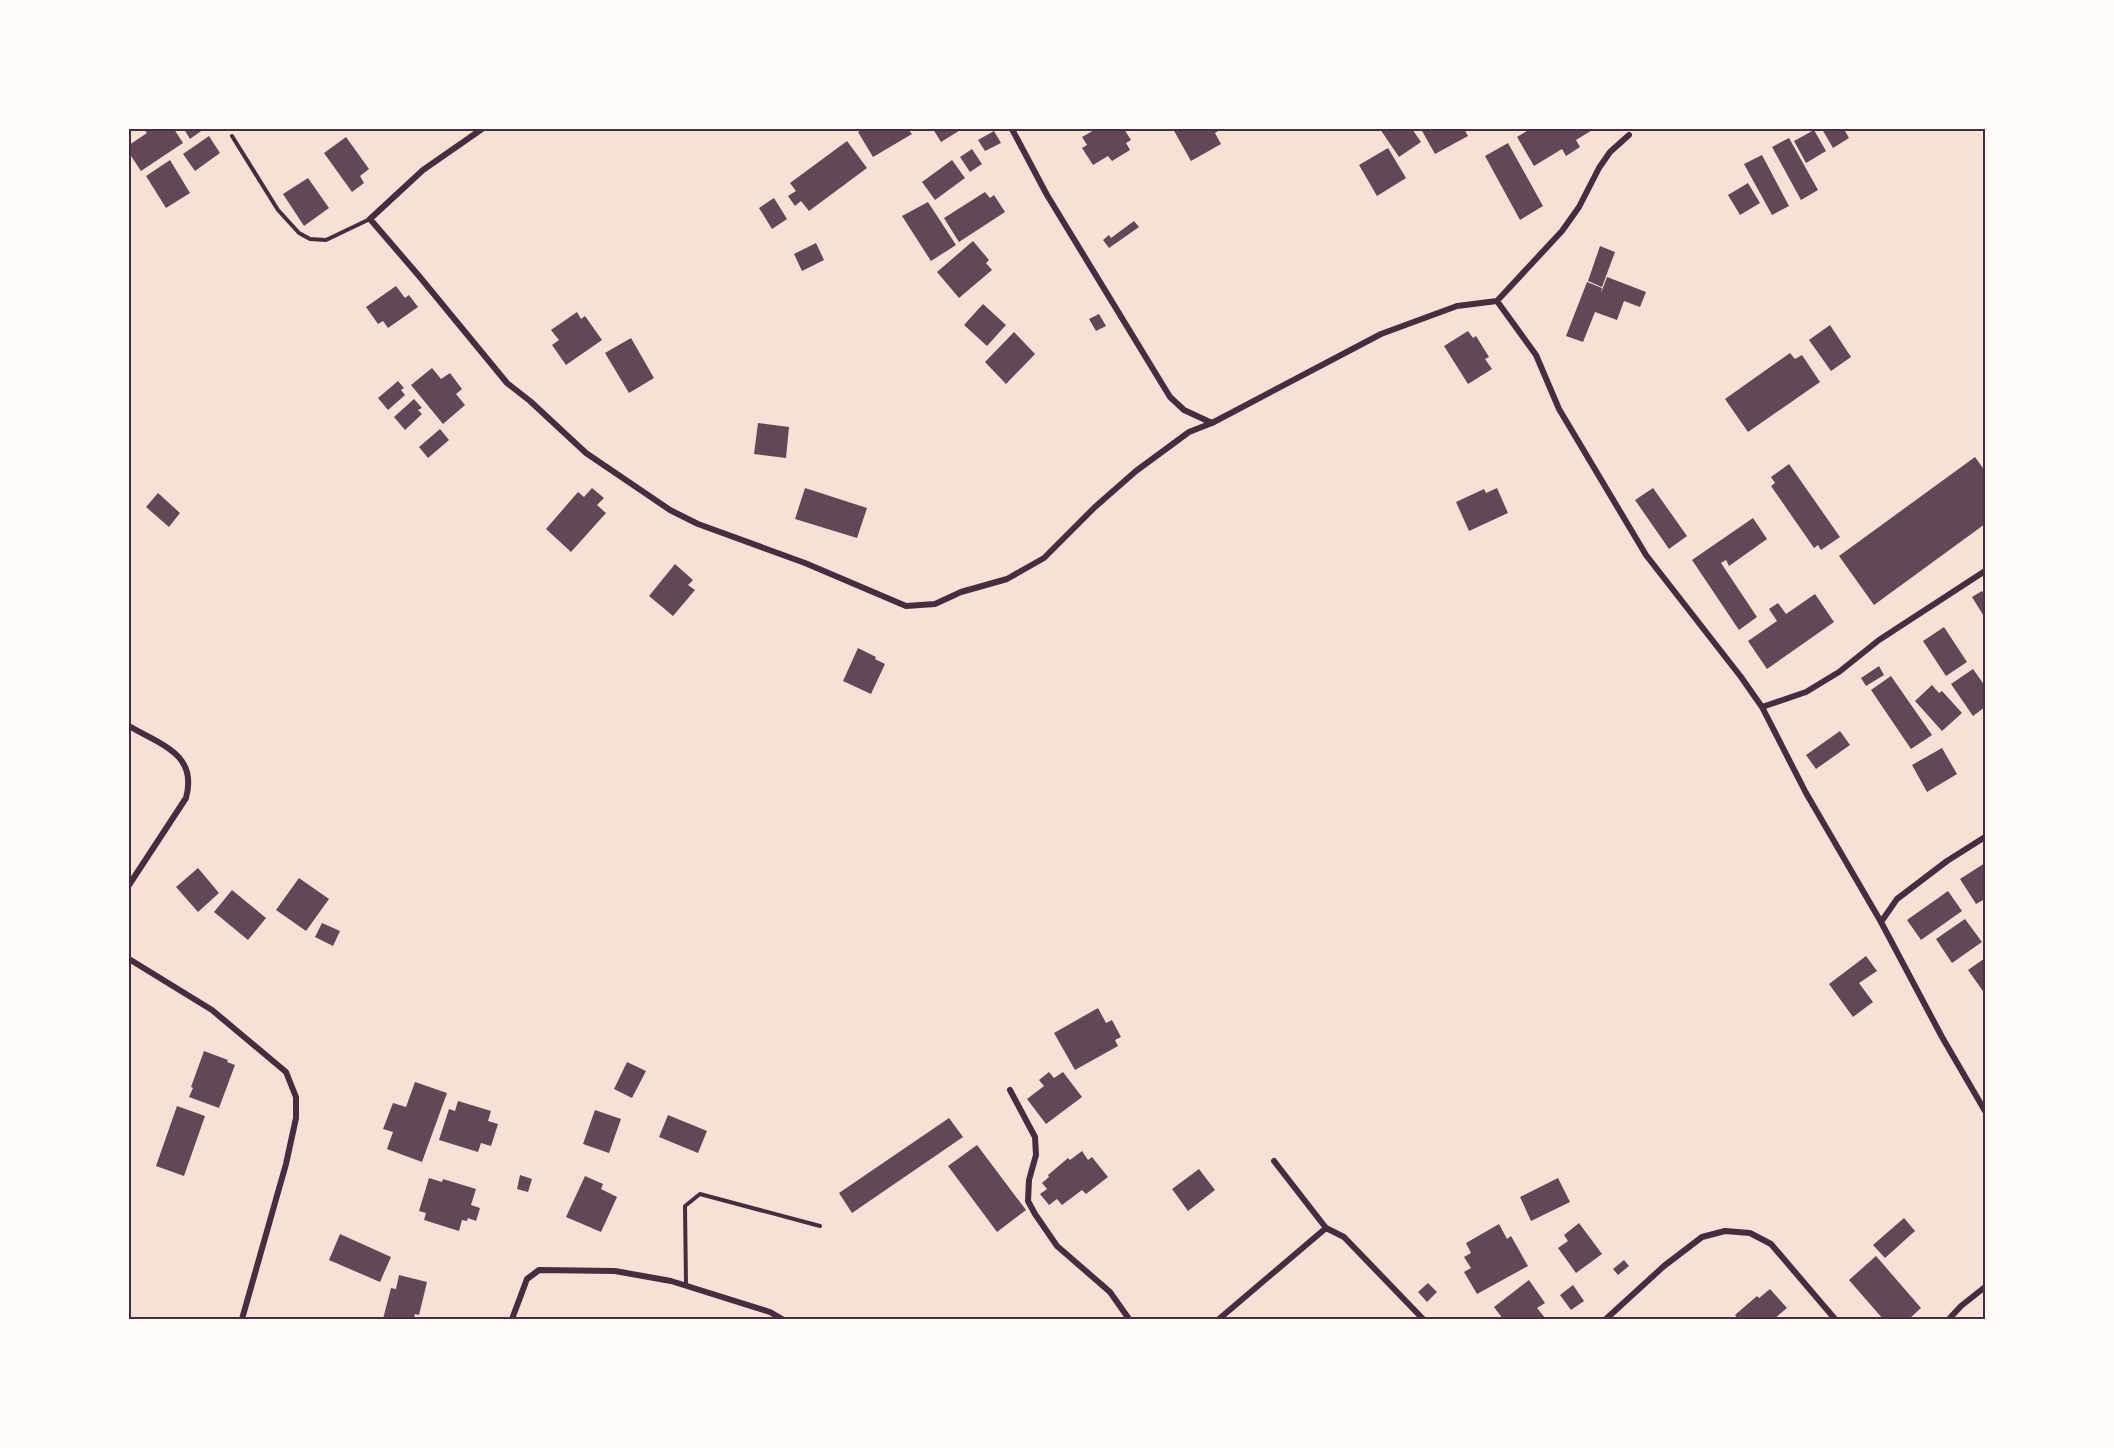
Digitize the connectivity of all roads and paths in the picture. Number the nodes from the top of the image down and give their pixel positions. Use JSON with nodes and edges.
{"nodes":[{"id":1,"x":482,"y":129,"type":"edge"},
{"id":2,"x":1012,"y":129,"type":"edge"},
{"id":3,"x":1629,"y":135,"type":"dead end"},
{"id":4,"x":231,"y":136,"type":"dead end"},
{"id":5,"x":370,"y":219,"type":"junction"},
{"id":6,"x":1497,"y":301,"type":"junction"},
{"id":7,"x":1212,"y":423,"type":"junction"},
{"id":8,"x":1985,"y":571,"type":"edge"},
{"id":9,"x":1762,"y":707,"type":"junction"},
{"id":10,"x":129,"y":726,"type":"edge"},
{"id":11,"x":1985,"y":837,"type":"edge"},
{"id":12,"x":129,"y":885,"type":"edge"},
{"id":13,"x":1881,"y":922,"type":"junction"},
{"id":14,"x":129,"y":959,"type":"edge"},
{"id":15,"x":1010,"y":1090,"type":"dead end"},
{"id":16,"x":1985,"y":1111,"type":"edge"},
{"id":17,"x":1274,"y":1161,"type":"dead end"},
{"id":18,"x":820,"y":1226,"type":"dead end"},
{"id":19,"x":1326,"y":1228,"type":"junction"},
{"id":20,"x":686,"y":1286,"type":"junction"},
{"id":21,"x":1985,"y":1287,"type":"edge"},
{"id":22,"x":242,"y":1319,"type":"edge"},
{"id":23,"x":512,"y":1319,"type":"edge"},
{"id":24,"x":782,"y":1319,"type":"edge"},
{"id":25,"x":1129,"y":1319,"type":"edge"},
{"id":26,"x":1218,"y":1319,"type":"edge"},
{"id":27,"x":1423,"y":1319,"type":"edge"},
{"id":28,"x":1606,"y":1319,"type":"edge"},
{"id":29,"x":1835,"y":1319,"type":"edge"},
{"id":30,"x":1949,"y":1319,"type":"edge"}],
"edges":[{"from":1,"to":5,"type":"street"},
{"from":2,"to":7,"type":"street"},
{"from":3,"to":6,"type":"street"},
{"from":4,"to":5,"type":"lane"},
{"from":5,"to":7,"type":"street"},
{"from":6,"to":7,"type":"street"},
{"from":6,"to":9,"type":"street"},
{"from":8,"to":9,"type":"street"},
{"from":9,"to":13,"type":"street"},
{"from":10,"to":12,"type":"street"},
{"from":11,"to":13,"type":"street"},
{"from":13,"to":16,"type":"street"},
{"from":14,"to":22,"type":"street"},
{"from":15,"to":25,"type":"street"},
{"from":17,"to":19,"type":"street"},
{"from":18,"to":20,"type":"lane"},
{"from":19,"to":26,"type":"street"},
{"from":19,"to":27,"type":"street"},
{"from":20,"to":23,"type":"street"},
{"from":20,"to":24,"type":"street"},
{"from":21,"to":30,"type":"street"},
{"from":28,"to":29,"type":"street"}]}
